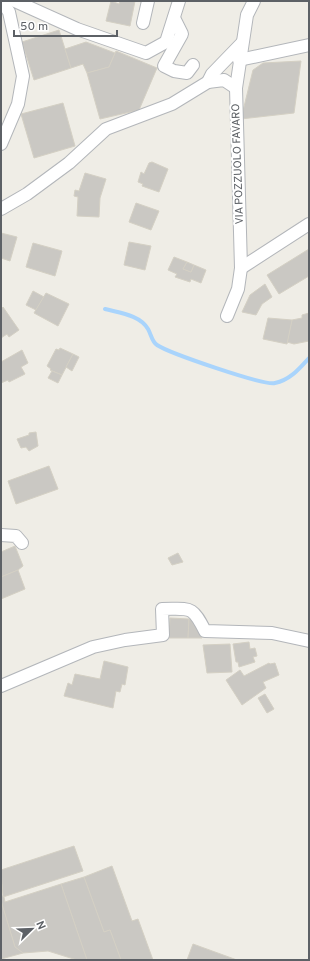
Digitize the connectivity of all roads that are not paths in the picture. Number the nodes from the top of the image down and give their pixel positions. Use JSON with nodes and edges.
{"nodes":[{"id":1,"x":2,"y":1,"type":"edge"},
{"id":2,"x":15,"y":1,"type":"edge"},
{"id":3,"x":148,"y":1,"type":"edge"},
{"id":4,"x":179,"y":1,"type":"edge"},
{"id":5,"x":254,"y":1,"type":"edge"},
{"id":6,"x":174,"y":18,"type":"junction"},
{"id":7,"x":142,"y":23,"type":"dead end"},
{"id":8,"x":242,"y":42,"type":"junction"},
{"id":9,"x":309,"y":45,"type":"edge"},
{"id":10,"x":239,"y":60,"type":"junction"},
{"id":11,"x":193,"y":65,"type":"dead end"},
{"id":12,"x":208,"y":82,"type":"junction"},
{"id":13,"x":236,"y":88,"type":"junction"},
{"id":14,"x":1,"y":144,"type":"edge"},
{"id":15,"x":1,"y":209,"type":"edge"},
{"id":16,"x":309,"y":224,"type":"edge"},
{"id":17,"x":241,"y":268,"type":"junction"},
{"id":18,"x":227,"y":316,"type":"dead end"},
{"id":19,"x":1,"y":535,"type":"edge"},
{"id":20,"x":22,"y":543,"type":"dead end"},
{"id":21,"x":309,"y":641,"type":"edge"},
{"id":22,"x":1,"y":686,"type":"edge"}],
"edges":[{"from":1,"to":14,"type":"street"},
{"from":2,"to":6,"type":"street"},
{"from":3,"to":7,"type":"street"},
{"from":4,"to":6,"type":"street"},
{"from":5,"to":8,"type":"street","name":"VIA POZZUOLO FAVARO"},
{"from":6,"to":11,"type":"street"},
{"from":8,"to":10,"type":"street","name":"VIA POZZUOLO FAVARO"},
{"from":8,"to":12,"type":"street"},
{"from":9,"to":10,"type":"street"},
{"from":10,"to":13,"type":"street","name":"VIA POZZUOLO FAVARO"},
{"from":12,"to":13,"type":"street"},
{"from":12,"to":15,"type":"street"},
{"from":13,"to":17,"type":"street","name":"VIA POZZUOLO FAVARO"},
{"from":16,"to":17,"type":"street"},
{"from":17,"to":18,"type":"street","name":"VIA POZZUOLO FAVARO"},
{"from":19,"to":20,"type":"street"},
{"from":21,"to":22,"type":"street"}]}
